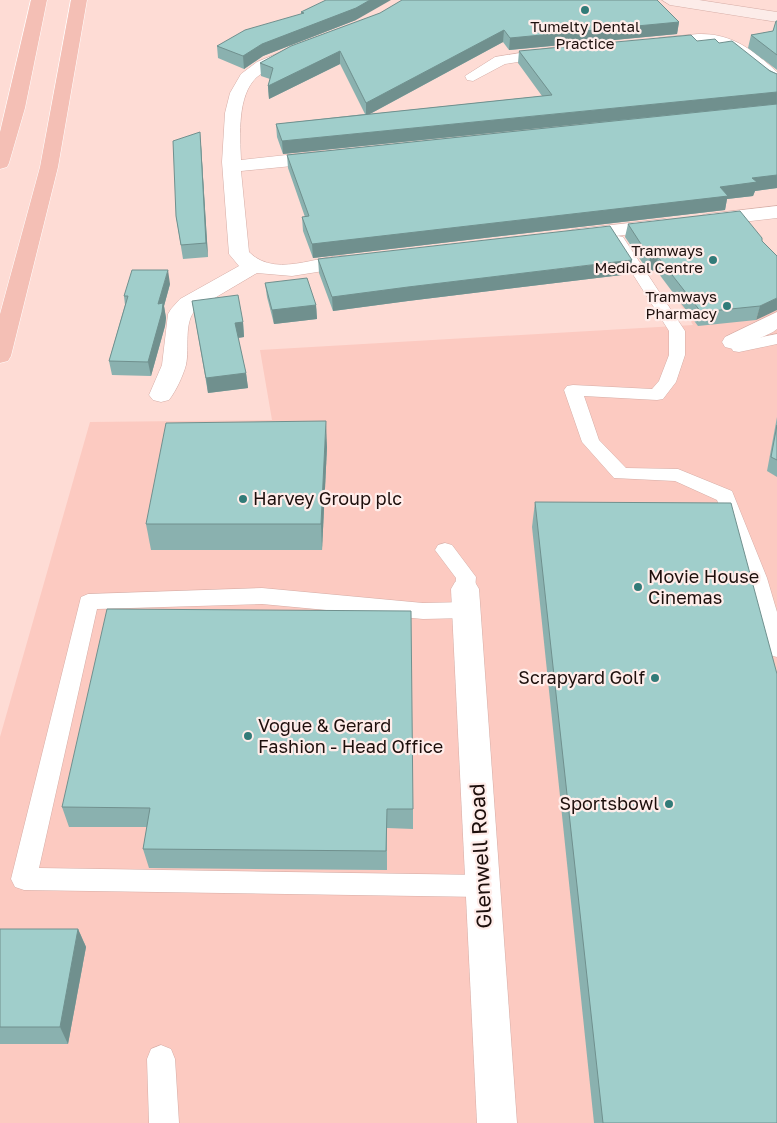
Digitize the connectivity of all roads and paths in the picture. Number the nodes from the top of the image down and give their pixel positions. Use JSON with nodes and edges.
{"nodes":[{"id":1,"x":39,"y":0,"type":"edge"},
{"id":2,"x":79,"y":0,"type":"edge"},
{"id":3,"x":670,"y":0,"type":"edge"},
{"id":4,"x":777,"y":16,"type":"edge"},
{"id":5,"x":644,"y":44,"type":"edge"},
{"id":6,"x":305,"y":48,"type":"edge"},
{"id":7,"x":568,"y":51,"type":"edge"},
{"id":8,"x":473,"y":76,"type":"dead end"},
{"id":9,"x":777,"y":81,"type":"edge"},
{"id":10,"x":342,"y":155,"type":"edge"},
{"id":11,"x":0,"y":163,"type":"edge"},
{"id":12,"x":233,"y":166,"type":"junction"},
{"id":13,"x":777,"y":212,"type":"edge"},
{"id":14,"x":612,"y":231,"type":"junction"},
{"id":15,"x":553,"y":238,"type":"edge"},
{"id":16,"x":376,"y":259,"type":"edge"},
{"id":17,"x":253,"y":267,"type":"junction"},
{"id":18,"x":777,"y":319,"type":"edge"},
{"id":19,"x":777,"y":339,"type":"edge"},
{"id":20,"x":736,"y":344,"type":"joint"},
{"id":21,"x":0,"y":356,"type":"edge"},
{"id":22,"x":161,"y":395,"type":"dead end"},
{"id":23,"x":445,"y":550,"type":"dead end"},
{"id":24,"x":466,"y":600,"type":"junction"},
{"id":25,"x":777,"y":650,"type":"edge"},
{"id":26,"x":483,"y":886,"type":"junction"},
{"id":27,"x":161,"y":1059,"type":"dead end"},
{"id":28,"x":164,"y":1123,"type":"edge"},
{"id":29,"x":497,"y":1123,"type":"edge"}],
"edges":[{"from":1,"to":11,"type":"highway"},
{"from":2,"to":21,"type":"highway"},
{"from":3,"to":4,"type":"main road"},
{"from":5,"to":9,"type":"street"},
{"from":6,"to":12,"type":"street"},
{"from":7,"to":8,"type":"street"},
{"from":10,"to":12,"type":"street"},
{"from":12,"to":17,"type":"street"},
{"from":13,"to":14,"type":"street"},
{"from":14,"to":15,"type":"street"},
{"from":14,"to":25,"type":"lane"},
{"from":16,"to":17,"type":"street"},
{"from":17,"to":22,"type":"street"},
{"from":18,"to":20,"type":"street"},
{"from":19,"to":20,"type":"lane"},
{"from":23,"to":24,"type":"lane"},
{"from":24,"to":26,"type":"street","name":"Glenwell Road"},
{"from":24,"to":26,"type":"lane"},
{"from":26,"to":29,"type":"street","name":"Glenwell Road"},
{"from":27,"to":28,"type":"lane"}]}
